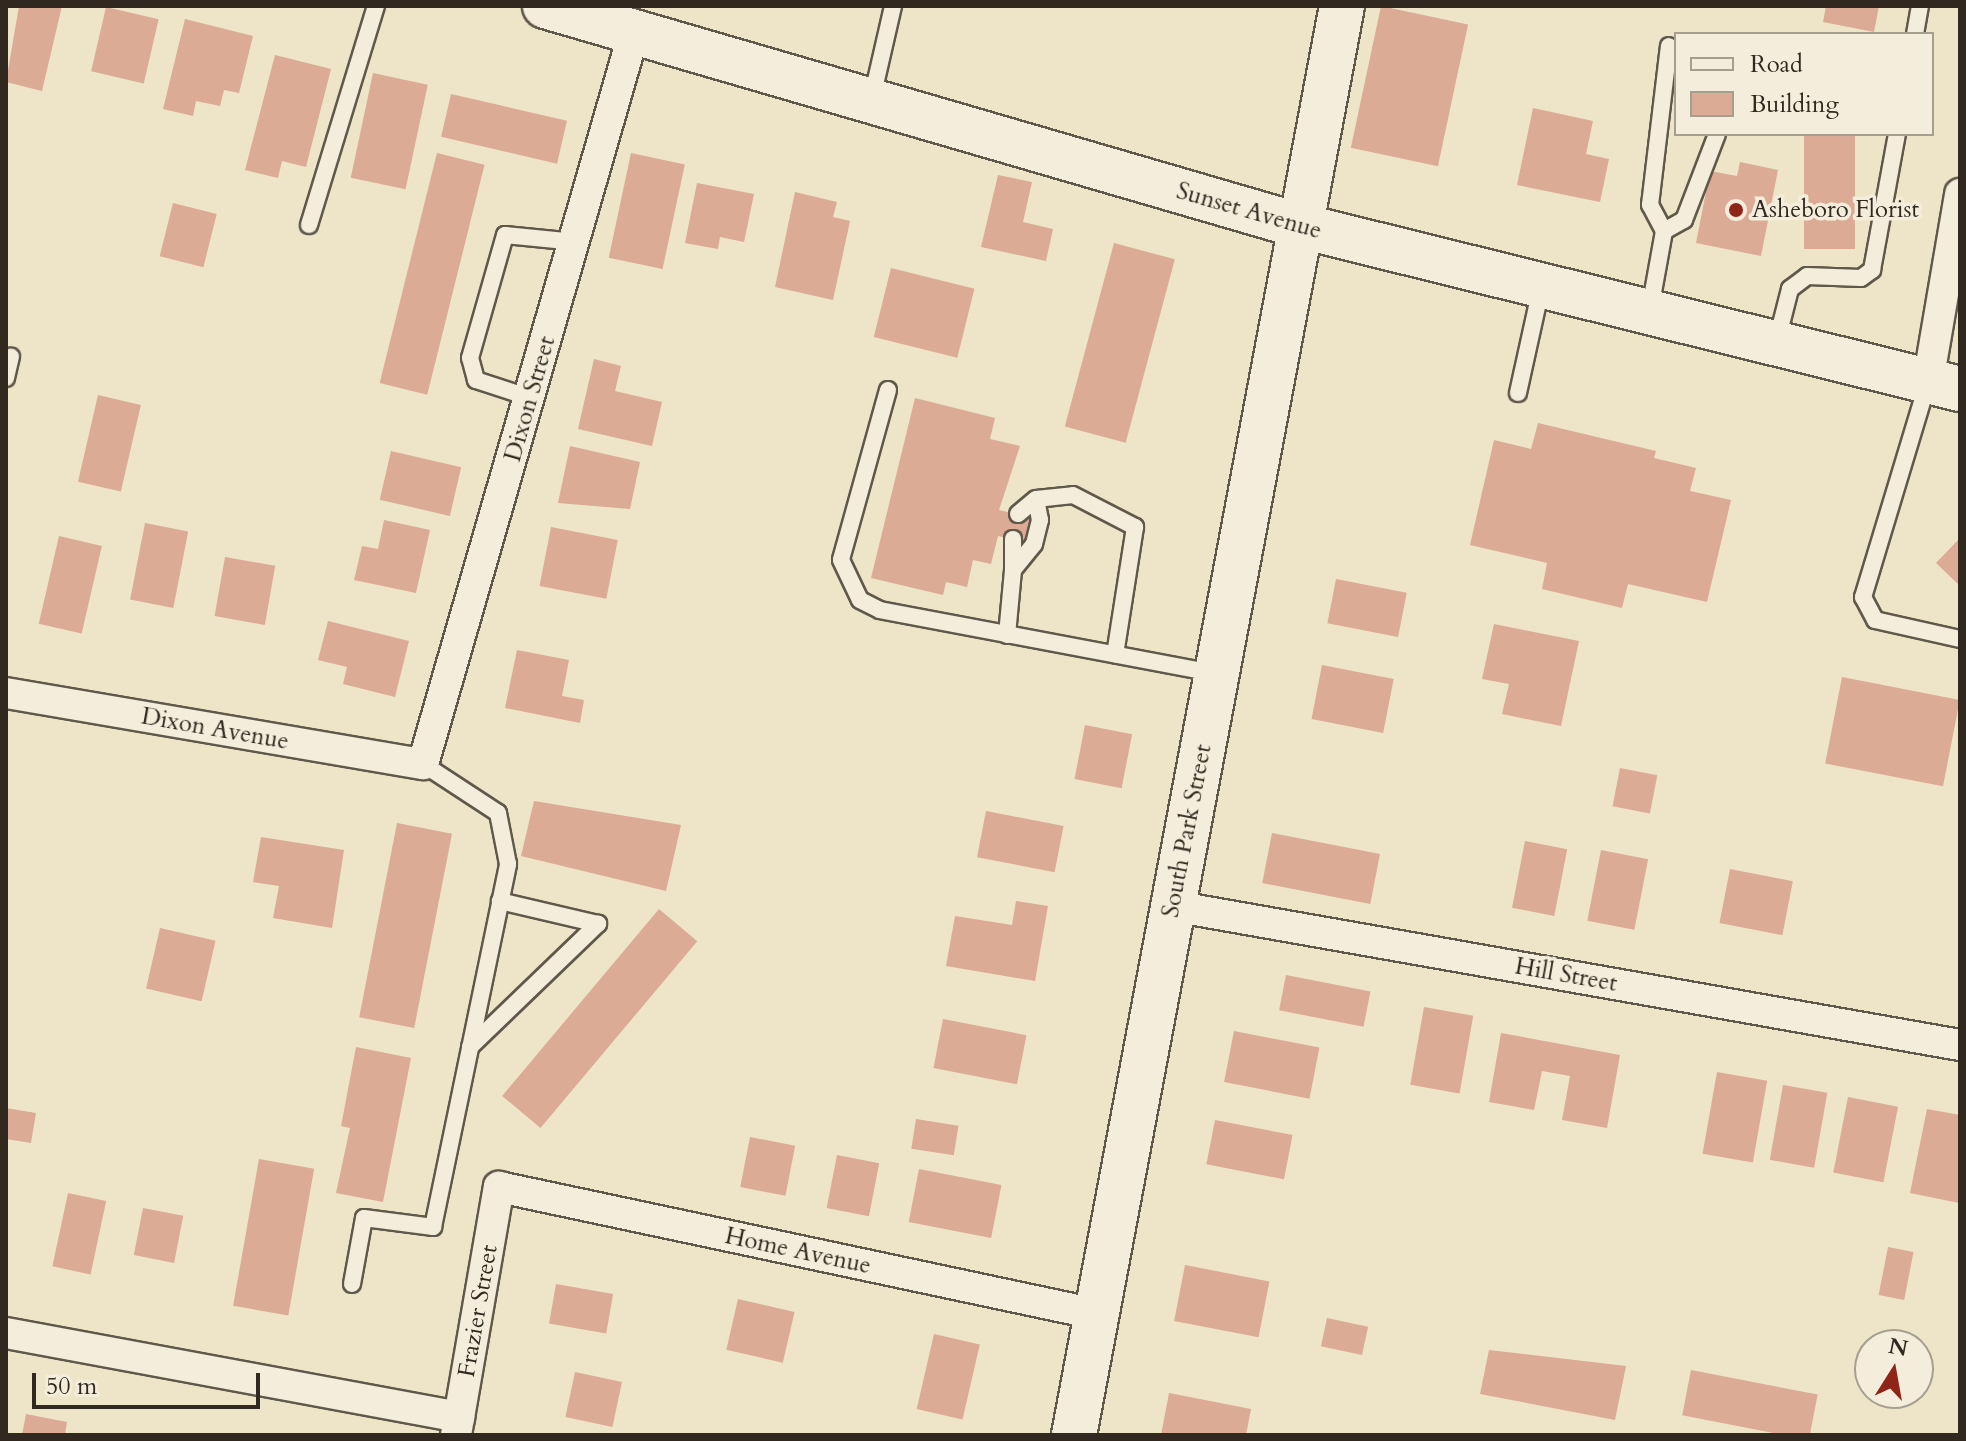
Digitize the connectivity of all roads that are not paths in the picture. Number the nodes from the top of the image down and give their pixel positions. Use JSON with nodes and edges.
{"nodes":[{"id":1,"x":376,"y":6,"type":"edge"},
{"id":2,"x":545,"y":6,"type":"edge"},
{"id":3,"x":893,"y":6,"type":"edge"},
{"id":4,"x":1342,"y":6,"type":"edge"},
{"id":5,"x":1920,"y":6,"type":"edge"},
{"id":6,"x":634,"y":32,"type":"junction"},
{"id":7,"x":1915,"y":32,"type":"edge"},
{"id":8,"x":1669,"y":46,"type":"dead end"},
{"id":9,"x":872,"y":101,"type":"junction"},
{"id":10,"x":1716,"y":136,"type":"edge"},
{"id":11,"x":1897,"y":136,"type":"edge"},
{"id":12,"x":1960,"y":194,"type":"edge"},
{"id":13,"x":309,"y":225,"type":"dead end"},
{"id":14,"x":1301,"y":226,"type":"junction"},
{"id":15,"x":1664,"y":231,"type":"junction"},
{"id":16,"x":576,"y":242,"type":"junction"},
{"id":17,"x":1541,"y":288,"type":"junction"},
{"id":18,"x":1649,"y":315,"type":"junction"},
{"id":19,"x":1776,"y":345,"type":"junction"},
{"id":20,"x":11,"y":357,"type":"dead end"},
{"id":21,"x":6,"y":378,"type":"edge"},
{"id":22,"x":1944,"y":386,"type":"edge"},
{"id":23,"x":888,"y":390,"type":"dead end"},
{"id":24,"x":1518,"y":393,"type":"dead end"},
{"id":25,"x":531,"y":398,"type":"junction"},
{"id":26,"x":1036,"y":499,"type":"junction"},
{"id":27,"x":1018,"y":514,"type":"dead end"},
{"id":28,"x":1013,"y":539,"type":"dead end"},
{"id":29,"x":1013,"y":570,"type":"junction"},
{"id":30,"x":1007,"y":635,"type":"junction"},
{"id":31,"x":1960,"y":639,"type":"edge"},
{"id":32,"x":1115,"y":654,"type":"junction"},
{"id":33,"x":1217,"y":673,"type":"junction"},
{"id":34,"x":6,"y":693,"type":"edge"},
{"id":35,"x":423,"y":764,"type":"junction"},
{"id":36,"x":500,"y":901,"type":"junction"},
{"id":37,"x":1173,"y":906,"type":"junction"},
{"id":38,"x":1960,"y":1045,"type":"edge"},
{"id":39,"x":470,"y":1047,"type":"junction"},
{"id":40,"x":499,"y":1187,"type":"joint"},
{"id":41,"x":352,"y":1284,"type":"dead end"},
{"id":42,"x":1096,"y":1314,"type":"junction"},
{"id":43,"x":6,"y":1333,"type":"edge"},
{"id":44,"x":457,"y":1426,"type":"edge"},
{"id":45,"x":1074,"y":1435,"type":"edge"}],
"edges":[{"from":1,"to":13,"type":"lane"},
{"from":2,"to":6,"type":"main road","name":"Sunset Avenue"},
{"from":3,"to":9,"type":"lane"},
{"from":4,"to":14,"type":"main road","name":"South Park Street"},
{"from":5,"to":7,"type":"lane"},
{"from":6,"to":9,"type":"main road","name":"Sunset Avenue"},
{"from":6,"to":16,"type":"street","name":"Dixon Street"},
{"from":8,"to":15,"type":"lane"},
{"from":9,"to":14,"type":"main road","name":"Sunset Avenue"},
{"from":10,"to":15,"type":"lane"},
{"from":11,"to":19,"type":"lane"},
{"from":12,"to":22,"type":"street"},
{"from":14,"to":17,"type":"main road","name":"Sunset Avenue"},
{"from":14,"to":33,"type":"main road","name":"South Park Street"},
{"from":15,"to":18,"type":"lane"},
{"from":16,"to":25,"type":"street","name":"Dixon Street"},
{"from":16,"to":25,"type":"lane"},
{"from":17,"to":18,"type":"main road","name":"Sunset Avenue"},
{"from":17,"to":24,"type":"lane"},
{"from":18,"to":19,"type":"main road","name":"Sunset Avenue"},
{"from":19,"to":22,"type":"main road","name":"Sunset Avenue"},
{"from":20,"to":21,"type":"lane"},
{"from":22,"to":31,"type":"lane"},
{"from":23,"to":30,"type":"lane"},
{"from":25,"to":35,"type":"street","name":"Dixon Street"},
{"from":26,"to":27,"type":"lane"},
{"from":26,"to":29,"type":"lane"},
{"from":26,"to":32,"type":"lane"},
{"from":28,"to":29,"type":"lane"},
{"from":29,"to":30,"type":"lane"},
{"from":30,"to":32,"type":"lane"},
{"from":32,"to":33,"type":"lane"},
{"from":33,"to":37,"type":"main road","name":"South Park Street"},
{"from":34,"to":35,"type":"street","name":"Dixon Avenue"},
{"from":35,"to":36,"type":"lane"},
{"from":36,"to":39,"type":"lane"},
{"from":36,"to":39,"type":"lane"},
{"from":37,"to":38,"type":"street","name":"Hill Street"},
{"from":37,"to":42,"type":"main road","name":"South Park Street"},
{"from":39,"to":41,"type":"lane"},
{"from":40,"to":42,"type":"street","name":"Home Avenue"},
{"from":40,"to":44,"type":"street","name":"Frazier Street"},
{"from":42,"to":45,"type":"main road","name":"South Park Street"},
{"from":43,"to":44,"type":"street"}]}
